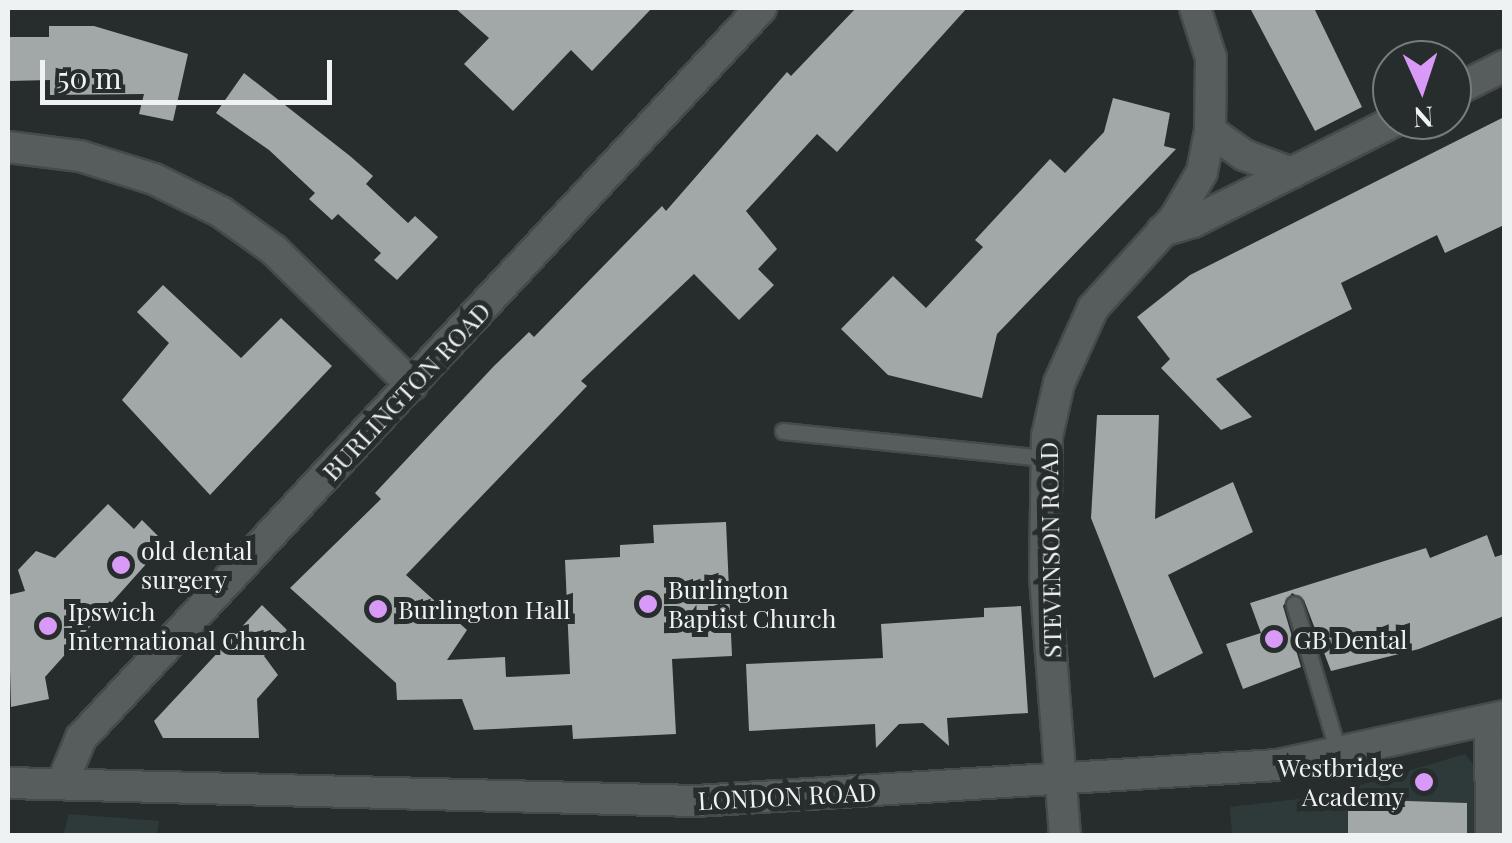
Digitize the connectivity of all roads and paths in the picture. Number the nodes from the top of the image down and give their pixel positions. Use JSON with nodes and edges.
{"nodes":[{"id":1,"x":1196,"y":8,"type":"edge"},
{"id":2,"x":754,"y":10,"type":"edge"},
{"id":3,"x":1504,"y":66,"type":"edge"},
{"id":4,"x":1472,"y":82,"type":"edge"},
{"id":5,"x":1210,"y":131,"type":"junction"},
{"id":6,"x":1372,"y":133,"type":"edge"},
{"id":7,"x":8,"y":147,"type":"edge"},
{"id":8,"x":1292,"y":173,"type":"junction"},
{"id":9,"x":1162,"y":230,"type":"junction"},
{"id":10,"x":412,"y":385,"type":"junction"},
{"id":11,"x":783,"y":431,"type":"dead end"},
{"id":12,"x":1044,"y":458,"type":"junction"},
{"id":13,"x":1294,"y":604,"type":"dead end"},
{"id":14,"x":1497,"y":718,"type":"edge"},
{"id":15,"x":1339,"y":755,"type":"junction"},
{"id":16,"x":62,"y":781,"type":"junction"},
{"id":17,"x":8,"y":783,"type":"edge"},
{"id":18,"x":1058,"y":783,"type":"junction"},
{"id":19,"x":1064,"y":836,"type":"edge"},
{"id":20,"x":1491,"y":836,"type":"edge"}],
"edges":[{"from":1,"to":5,"type":"street","name":"STEVENSON ROAD"},
{"from":2,"to":10,"type":"street","name":"BURLINGTON ROAD"},
{"from":3,"to":4,"type":"street"},
{"from":5,"to":8,"type":"street"},
{"from":5,"to":9,"type":"street","name":"STEVENSON ROAD"},
{"from":6,"to":8,"type":"street"},
{"from":7,"to":10,"type":"street"},
{"from":8,"to":9,"type":"street"},
{"from":9,"to":12,"type":"street","name":"STEVENSON ROAD"},
{"from":10,"to":16,"type":"street","name":"BURLINGTON ROAD"},
{"from":11,"to":12,"type":"lane"},
{"from":12,"to":18,"type":"street","name":"STEVENSON ROAD"},
{"from":13,"to":15,"type":"lane"},
{"from":14,"to":15,"type":"street","name":"LONDON ROAD"},
{"from":14,"to":20,"type":"street"},
{"from":15,"to":18,"type":"street","name":"LONDON ROAD"},
{"from":16,"to":17,"type":"street","name":"LONDON ROAD"},
{"from":16,"to":18,"type":"street","name":"LONDON ROAD"},
{"from":18,"to":19,"type":"street","name":"STEVENSON ROAD"}]}
